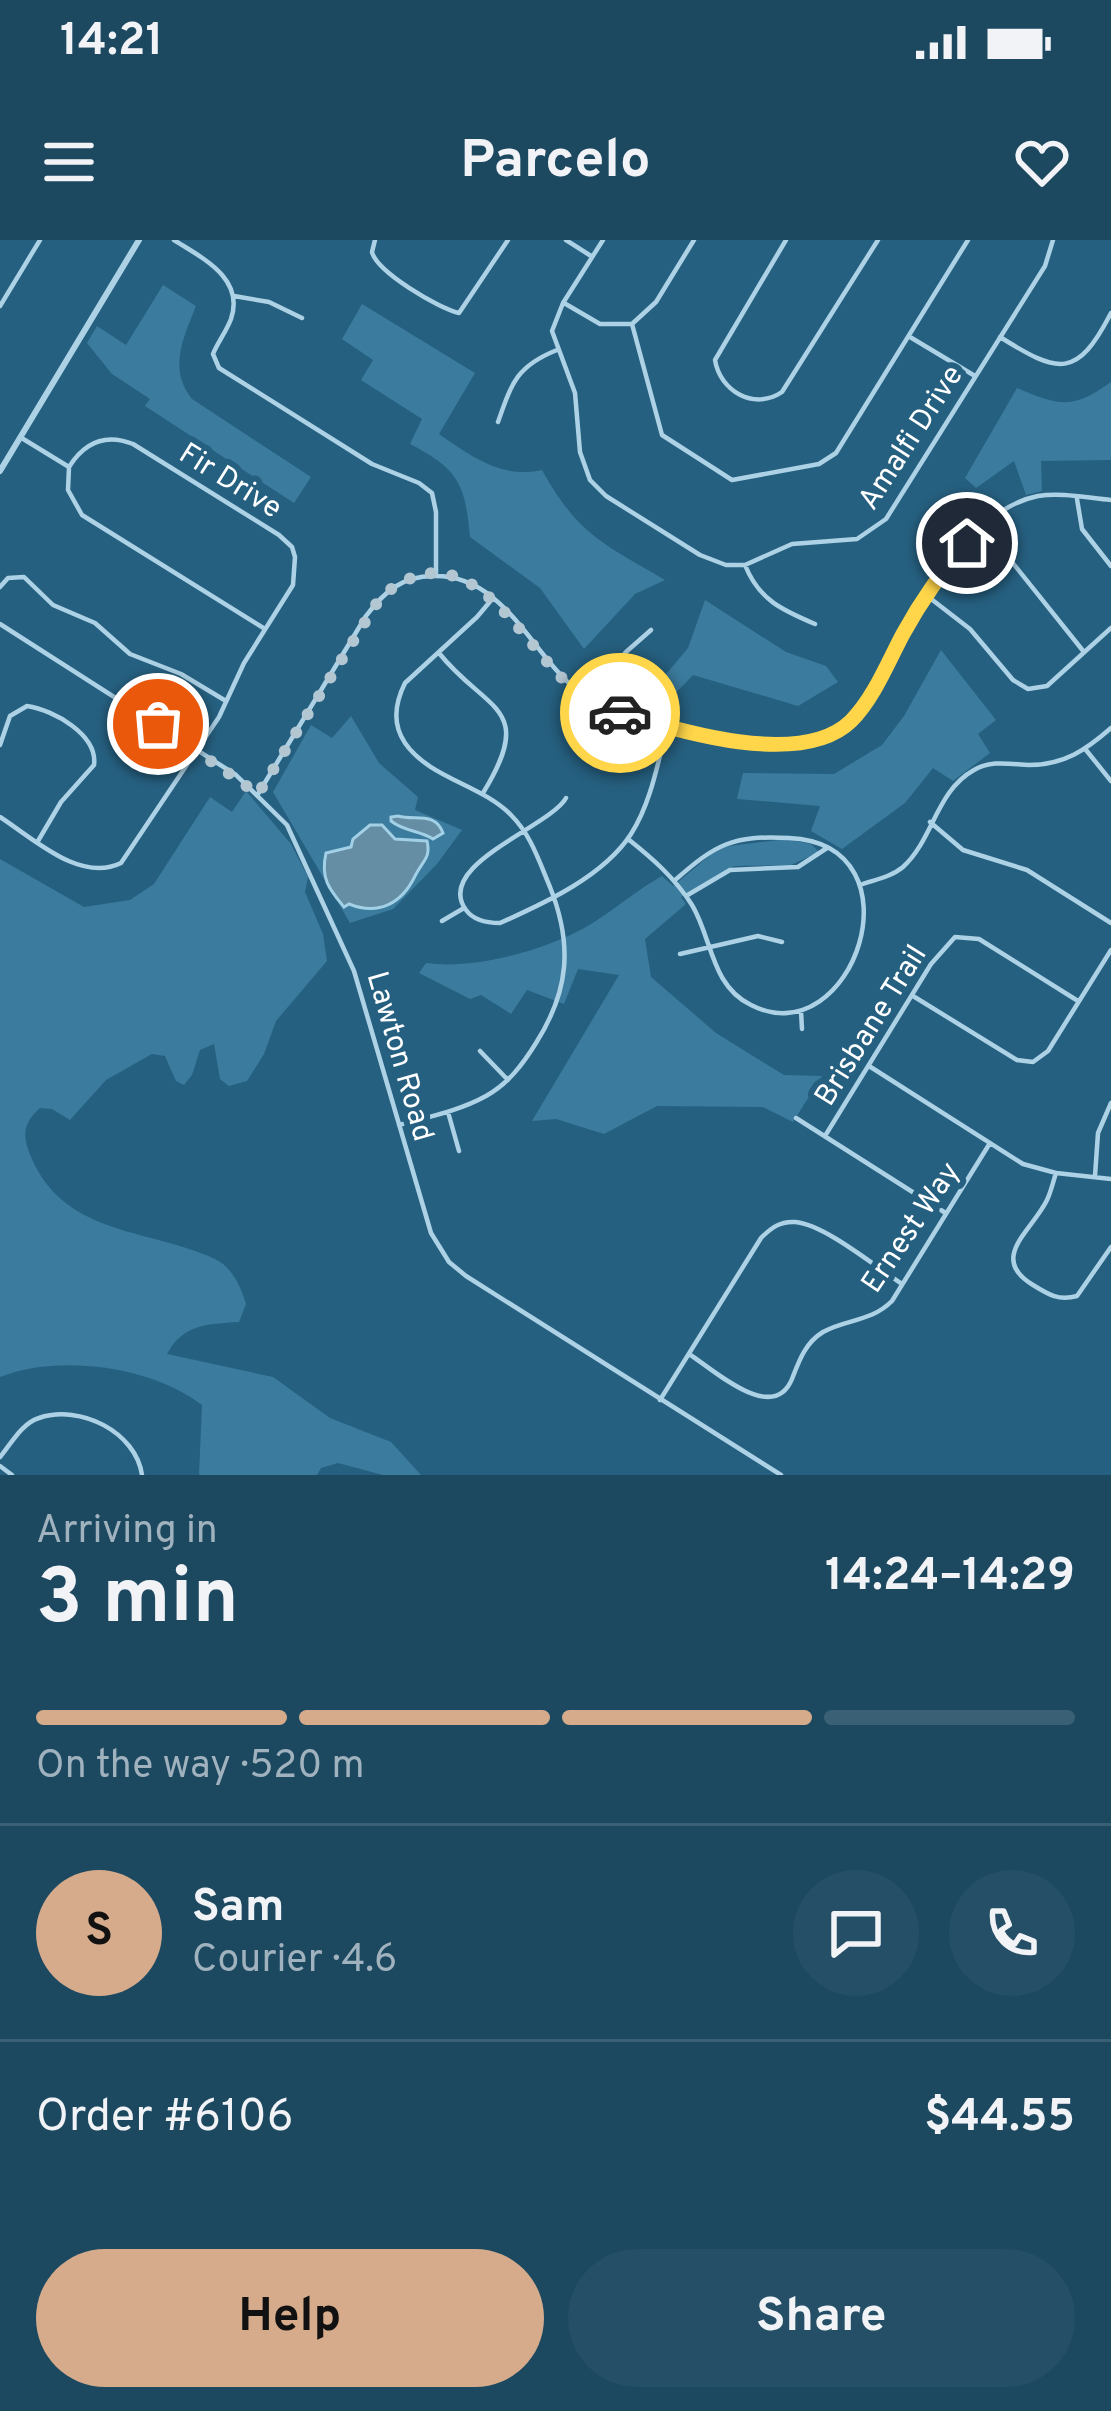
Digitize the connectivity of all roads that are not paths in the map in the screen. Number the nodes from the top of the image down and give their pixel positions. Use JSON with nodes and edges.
{"nodes":[{"id":1,"x":40,"y":240,"type":"edge"},
{"id":2,"x":139,"y":240,"type":"edge"},
{"id":3,"x":174,"y":240,"type":"edge"},
{"id":4,"x":375,"y":240,"type":"edge"},
{"id":5,"x":508,"y":240,"type":"edge"},
{"id":6,"x":566,"y":240,"type":"edge"},
{"id":7,"x":604,"y":240,"type":"edge"},
{"id":8,"x":694,"y":240,"type":"edge"},
{"id":9,"x":786,"y":240,"type":"edge"},
{"id":10,"x":878,"y":240,"type":"edge"},
{"id":11,"x":968,"y":240,"type":"edge"},
{"id":12,"x":1053,"y":240,"type":"edge"},
{"id":13,"x":593,"y":257,"type":"junction"},
{"id":14,"x":232,"y":296,"type":"junction"},
{"id":15,"x":563,"y":303,"type":"junction"},
{"id":16,"x":0,"y":306,"type":"edge"},
{"id":17,"x":1111,"y":313,"type":"edge"},
{"id":18,"x":302,"y":318,"type":"dead end"},
{"id":19,"x":632,"y":324,"type":"junction"},
{"id":20,"x":910,"y":337,"type":"junction"},
{"id":21,"x":1000,"y":337,"type":"junction"},
{"id":22,"x":557,"y":350,"type":"junction"},
{"id":23,"x":975,"y":376,"type":"junction"},
{"id":24,"x":498,"y":422,"type":"dead end"},
{"id":25,"x":20,"y":437,"type":"junction"},
{"id":26,"x":69,"y":467,"type":"junction"},
{"id":27,"x":0,"y":471,"type":"edge"},
{"id":28,"x":1077,"y":497,"type":"junction"},
{"id":29,"x":1111,"y":500,"type":"edge"},
{"id":30,"x":984,"y":526,"type":"junction"},
{"id":31,"x":745,"y":565,"type":"junction"},
{"id":32,"x":1111,"y":566,"type":"edge"},
{"id":33,"x":436,"y":575,"type":"junction"},
{"id":34,"x":0,"y":587,"type":"edge"},
{"id":35,"x":926,"y":595,"type":"junction"},
{"id":36,"x":493,"y":598,"type":"junction"},
{"id":37,"x":0,"y":624,"type":"edge"},
{"id":38,"x":815,"y":624,"type":"dead end"},
{"id":39,"x":1111,"y":628,"type":"edge"},
{"id":40,"x":265,"y":629,"type":"junction"},
{"id":41,"x":651,"y":630,"type":"dead end"},
{"id":42,"x":1084,"y":652,"type":"junction"},
{"id":43,"x":439,"y":653,"type":"junction"},
{"id":44,"x":588,"y":698,"type":"junction"},
{"id":45,"x":226,"y":701,"type":"junction"},
{"id":46,"x":667,"y":727,"type":"junction"},
{"id":47,"x":1111,"y":728,"type":"edge"},
{"id":48,"x":0,"y":745,"type":"edge"},
{"id":49,"x":198,"y":749,"type":"junction"},
{"id":50,"x":1086,"y":749,"type":"junction"},
{"id":51,"x":1111,"y":781,"type":"edge"},
{"id":52,"x":258,"y":794,"type":"junction"},
{"id":53,"x":482,"y":794,"type":"junction"},
{"id":54,"x":566,"y":798,"type":"dead end"},
{"id":55,"x":0,"y":817,"type":"edge"},
{"id":56,"x":930,"y":821,"type":"junction"},
{"id":57,"x":524,"y":830,"type":"junction"},
{"id":58,"x":628,"y":839,"type":"junction"},
{"id":59,"x":38,"y":841,"type":"junction"},
{"id":60,"x":827,"y":848,"type":"junction"},
{"id":61,"x":674,"y":881,"type":"junction"},
{"id":62,"x":860,"y":885,"type":"junction"},
{"id":63,"x":553,"y":895,"type":"junction"},
{"id":64,"x":686,"y":896,"type":"junction"},
{"id":65,"x":464,"y":908,"type":"junction"},
{"id":66,"x":442,"y":921,"type":"dead end"},
{"id":67,"x":1111,"y":923,"type":"edge"},
{"id":68,"x":782,"y":941,"type":"dead end"},
{"id":69,"x":710,"y":947,"type":"junction"},
{"id":70,"x":1111,"y":950,"type":"edge"},
{"id":71,"x":680,"y":954,"type":"dead end"},
{"id":72,"x":913,"y":996,"type":"junction"},
{"id":73,"x":1078,"y":1001,"type":"junction"},
{"id":74,"x":800,"y":1011,"type":"junction"},
{"id":75,"x":802,"y":1029,"type":"dead end"},
{"id":76,"x":480,"y":1051,"type":"dead end"},
{"id":77,"x":868,"y":1066,"type":"junction"},
{"id":78,"x":508,"y":1080,"type":"junction"},
{"id":79,"x":1111,"y":1103,"type":"edge"},
{"id":80,"x":448,"y":1112,"type":"junction"},
{"id":81,"x":796,"y":1118,"type":"dead end"},
{"id":82,"x":399,"y":1125,"type":"junction"},
{"id":83,"x":825,"y":1136,"type":"junction"},
{"id":84,"x":990,"y":1143,"type":"junction"},
{"id":85,"x":459,"y":1150,"type":"dead end"},
{"id":86,"x":1056,"y":1173,"type":"junction"},
{"id":87,"x":1095,"y":1176,"type":"junction"},
{"id":88,"x":1111,"y":1179,"type":"edge"},
{"id":89,"x":946,"y":1213,"type":"junction"},
{"id":90,"x":1111,"y":1247,"type":"edge"},
{"id":91,"x":903,"y":1284,"type":"junction"},
{"id":92,"x":688,"y":1354,"type":"junction"},
{"id":93,"x":660,"y":1400,"type":"junction"},
{"id":94,"x":0,"y":1462,"type":"edge"},
{"id":95,"x":12,"y":1475,"type":"edge"},
{"id":96,"x":142,"y":1475,"type":"edge"},
{"id":97,"x":781,"y":1475,"type":"edge"}],
"edges":[{"from":1,"to":16,"type":"street"},
{"from":2,"to":25,"type":"street"},
{"from":3,"to":14,"type":"street"},
{"from":4,"to":5,"type":"street"},
{"from":6,"to":13,"type":"street"},
{"from":7,"to":13,"type":"street"},
{"from":8,"to":19,"type":"street"},
{"from":9,"to":10,"type":"street"},
{"from":11,"to":20,"type":"street"},
{"from":12,"to":21,"type":"street","name":"Amalfi Drive"},
{"from":13,"to":15,"type":"street"},
{"from":14,"to":18,"type":"street"},
{"from":14,"to":33,"type":"street"},
{"from":15,"to":19,"type":"street"},
{"from":15,"to":22,"type":"street"},
{"from":17,"to":21,"type":"street"},
{"from":19,"to":20,"type":"street"},
{"from":20,"to":23,"type":"street"},
{"from":21,"to":23,"type":"street","name":"Amalfi Drive"},
{"from":22,"to":24,"type":"street"},
{"from":22,"to":31,"type":"street"},
{"from":23,"to":31,"type":"street","name":"Amalfi Drive"},
{"from":25,"to":26,"type":"street"},
{"from":25,"to":27,"type":"street"},
{"from":26,"to":40,"type":"street"},
{"from":26,"to":40,"type":"street","name":"Fir Drive"},
{"from":28,"to":29,"type":"street"},
{"from":28,"to":30,"type":"street"},
{"from":28,"to":32,"type":"street"},
{"from":30,"to":35,"type":"street"},
{"from":30,"to":42,"type":"street"},
{"from":31,"to":38,"type":"street"},
{"from":33,"to":36,"type":"street"},
{"from":33,"to":52,"type":"street"},
{"from":34,"to":45,"type":"street"},
{"from":35,"to":42,"type":"street"},
{"from":35,"to":46,"type":"street"},
{"from":36,"to":43,"type":"street"},
{"from":36,"to":44,"type":"street"},
{"from":37,"to":49,"type":"street","name":"Lawton Road"},
{"from":39,"to":42,"type":"street"},
{"from":40,"to":45,"type":"street"},
{"from":41,"to":44,"type":"street"},
{"from":43,"to":53,"type":"street"},
{"from":43,"to":53,"type":"street"},
{"from":44,"to":46,"type":"street"},
{"from":45,"to":49,"type":"street"},
{"from":46,"to":58,"type":"street"},
{"from":47,"to":50,"type":"street"},
{"from":48,"to":59,"type":"street"},
{"from":49,"to":52,"type":"street","name":"Lawton Road"},
{"from":49,"to":59,"type":"street"},
{"from":50,"to":51,"type":"street"},
{"from":50,"to":56,"type":"street"},
{"from":52,"to":82,"type":"street","name":"Lawton Road"},
{"from":53,"to":57,"type":"street"},
{"from":54,"to":57,"type":"street"},
{"from":55,"to":59,"type":"street"},
{"from":56,"to":62,"type":"street"},
{"from":56,"to":67,"type":"street"},
{"from":57,"to":63,"type":"street"},
{"from":57,"to":65,"type":"street"},
{"from":58,"to":61,"type":"street"},
{"from":58,"to":63,"type":"street"},
{"from":60,"to":61,"type":"street"},
{"from":60,"to":62,"type":"street"},
{"from":60,"to":64,"type":"street"},
{"from":61,"to":64,"type":"street"},
{"from":62,"to":74,"type":"street"},
{"from":63,"to":65,"type":"street"},
{"from":63,"to":78,"type":"street"},
{"from":64,"to":69,"type":"street"},
{"from":65,"to":66,"type":"street"},
{"from":68,"to":69,"type":"street"},
{"from":69,"to":71,"type":"street"},
{"from":69,"to":74,"type":"street"},
{"from":70,"to":73,"type":"street"},
{"from":72,"to":73,"type":"street"},
{"from":72,"to":73,"type":"street","name":"Brisbane Trail"},
{"from":72,"to":77,"type":"street","name":"Brisbane Trail"},
{"from":74,"to":75,"type":"street"},
{"from":76,"to":78,"type":"street"},
{"from":77,"to":83,"type":"street","name":"Brisbane Trail"},
{"from":77,"to":84,"type":"street"},
{"from":78,"to":80,"type":"street"},
{"from":79,"to":87,"type":"street"},
{"from":80,"to":82,"type":"street"},
{"from":80,"to":85,"type":"street"},
{"from":81,"to":83,"type":"street"},
{"from":82,"to":93,"type":"street","name":"Lawton Road"},
{"from":83,"to":89,"type":"street"},
{"from":84,"to":86,"type":"street"},
{"from":84,"to":89,"type":"street","name":"Ernest Way"},
{"from":86,"to":87,"type":"street"},
{"from":86,"to":90,"type":"street"},
{"from":87,"to":88,"type":"street"},
{"from":89,"to":91,"type":"street","name":"Ernest Way"},
{"from":91,"to":92,"type":"street","name":"Ernest Way"},
{"from":91,"to":92,"type":"street"},
{"from":92,"to":93,"type":"street"},
{"from":93,"to":97,"type":"street","name":"Lawton Road"},
{"from":94,"to":95,"type":"street"},
{"from":94,"to":96,"type":"street"}]}
